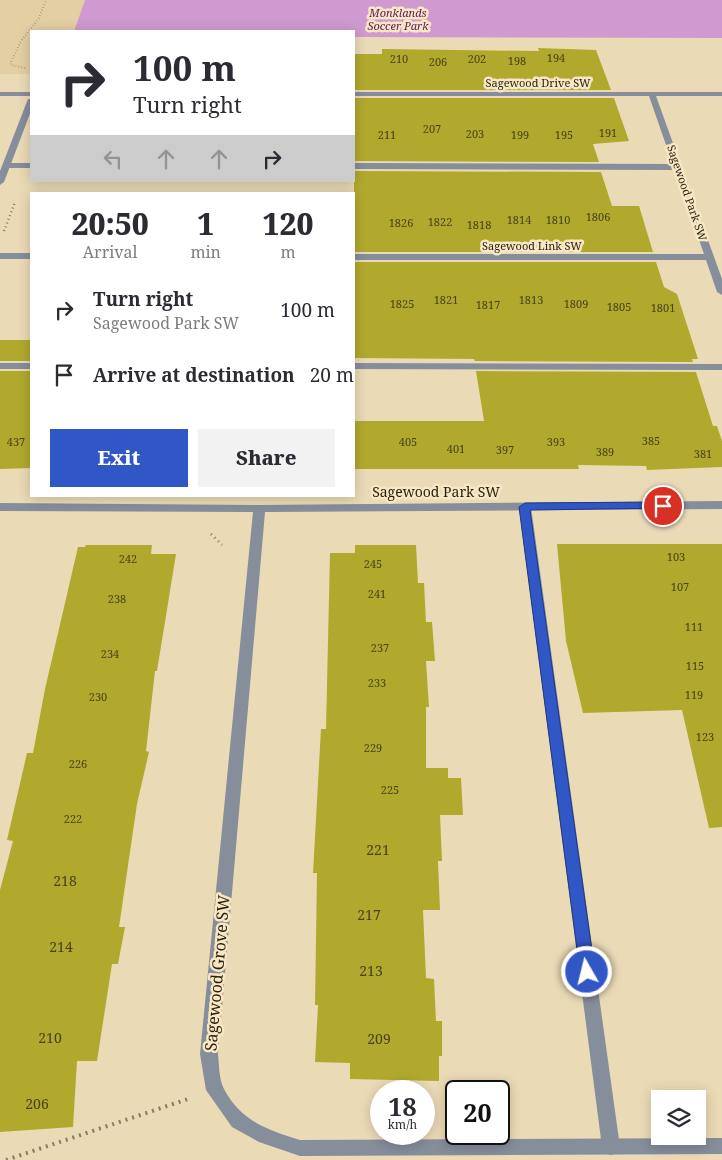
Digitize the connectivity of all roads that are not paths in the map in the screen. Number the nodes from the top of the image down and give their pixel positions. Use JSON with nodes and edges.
{"nodes":[{"id":1,"x":0,"y":94,"type":"edge"},
{"id":2,"x":30,"y":94,"type":"edge"},
{"id":3,"x":355,"y":94,"type":"edge"},
{"id":4,"x":722,"y":94,"type":"edge"},
{"id":5,"x":652,"y":95,"type":"junction"},
{"id":6,"x":30,"y":104,"type":"edge"},
{"id":7,"x":6,"y":166,"type":"junction"},
{"id":8,"x":30,"y":166,"type":"edge"},
{"id":9,"x":355,"y":166,"type":"edge"},
{"id":10,"x":678,"y":167,"type":"junction"},
{"id":11,"x":0,"y":182,"type":"edge"},
{"id":12,"x":0,"y":256,"type":"edge"},
{"id":13,"x":30,"y":256,"type":"edge"},
{"id":14,"x":355,"y":257,"type":"edge"},
{"id":15,"x":710,"y":257,"type":"junction"},
{"id":16,"x":722,"y":292,"type":"edge"},
{"id":17,"x":0,"y":366,"type":"edge"},
{"id":18,"x":30,"y":366,"type":"edge"},
{"id":19,"x":355,"y":366,"type":"edge"},
{"id":20,"x":722,"y":367,"type":"edge"},
{"id":21,"x":722,"y":505,"type":"edge"},
{"id":22,"x":0,"y":507,"type":"edge"},
{"id":23,"x":525,"y":507,"type":"junction"},
{"id":24,"x":259,"y":509,"type":"junction"},
{"id":25,"x":722,"y":1146,"type":"edge"},
{"id":26,"x":611,"y":1147,"type":"junction"}],
"edges":[{"from":1,"to":2,"type":"street"},
{"from":3,"to":5,"type":"street","name":"Sagewood Drive SW"},
{"from":4,"to":5,"type":"street","name":"Sagewood Drive SW"},
{"from":5,"to":10,"type":"street","name":"Sagewood Park SW"},
{"from":6,"to":7,"type":"street"},
{"from":7,"to":8,"type":"street"},
{"from":7,"to":11,"type":"street"},
{"from":9,"to":10,"type":"street"},
{"from":10,"to":15,"type":"street","name":"Sagewood Park SW"},
{"from":12,"to":13,"type":"street"},
{"from":14,"to":15,"type":"street","name":"Sagewood Link SW"},
{"from":15,"to":16,"type":"street","name":"Sagewood Park SW"},
{"from":17,"to":18,"type":"street"},
{"from":19,"to":20,"type":"street"},
{"from":21,"to":23,"type":"street","name":"Sagewood Park SW"},
{"from":22,"to":24,"type":"street","name":"Sagewood Park SW"},
{"from":23,"to":24,"type":"street","name":"Sagewood Park SW"},
{"from":23,"to":26,"type":"street"},
{"from":24,"to":26,"type":"street","name":"Sagewood Grove SW"},
{"from":25,"to":26,"type":"street","name":"Sagewood Grove SW"}]}
